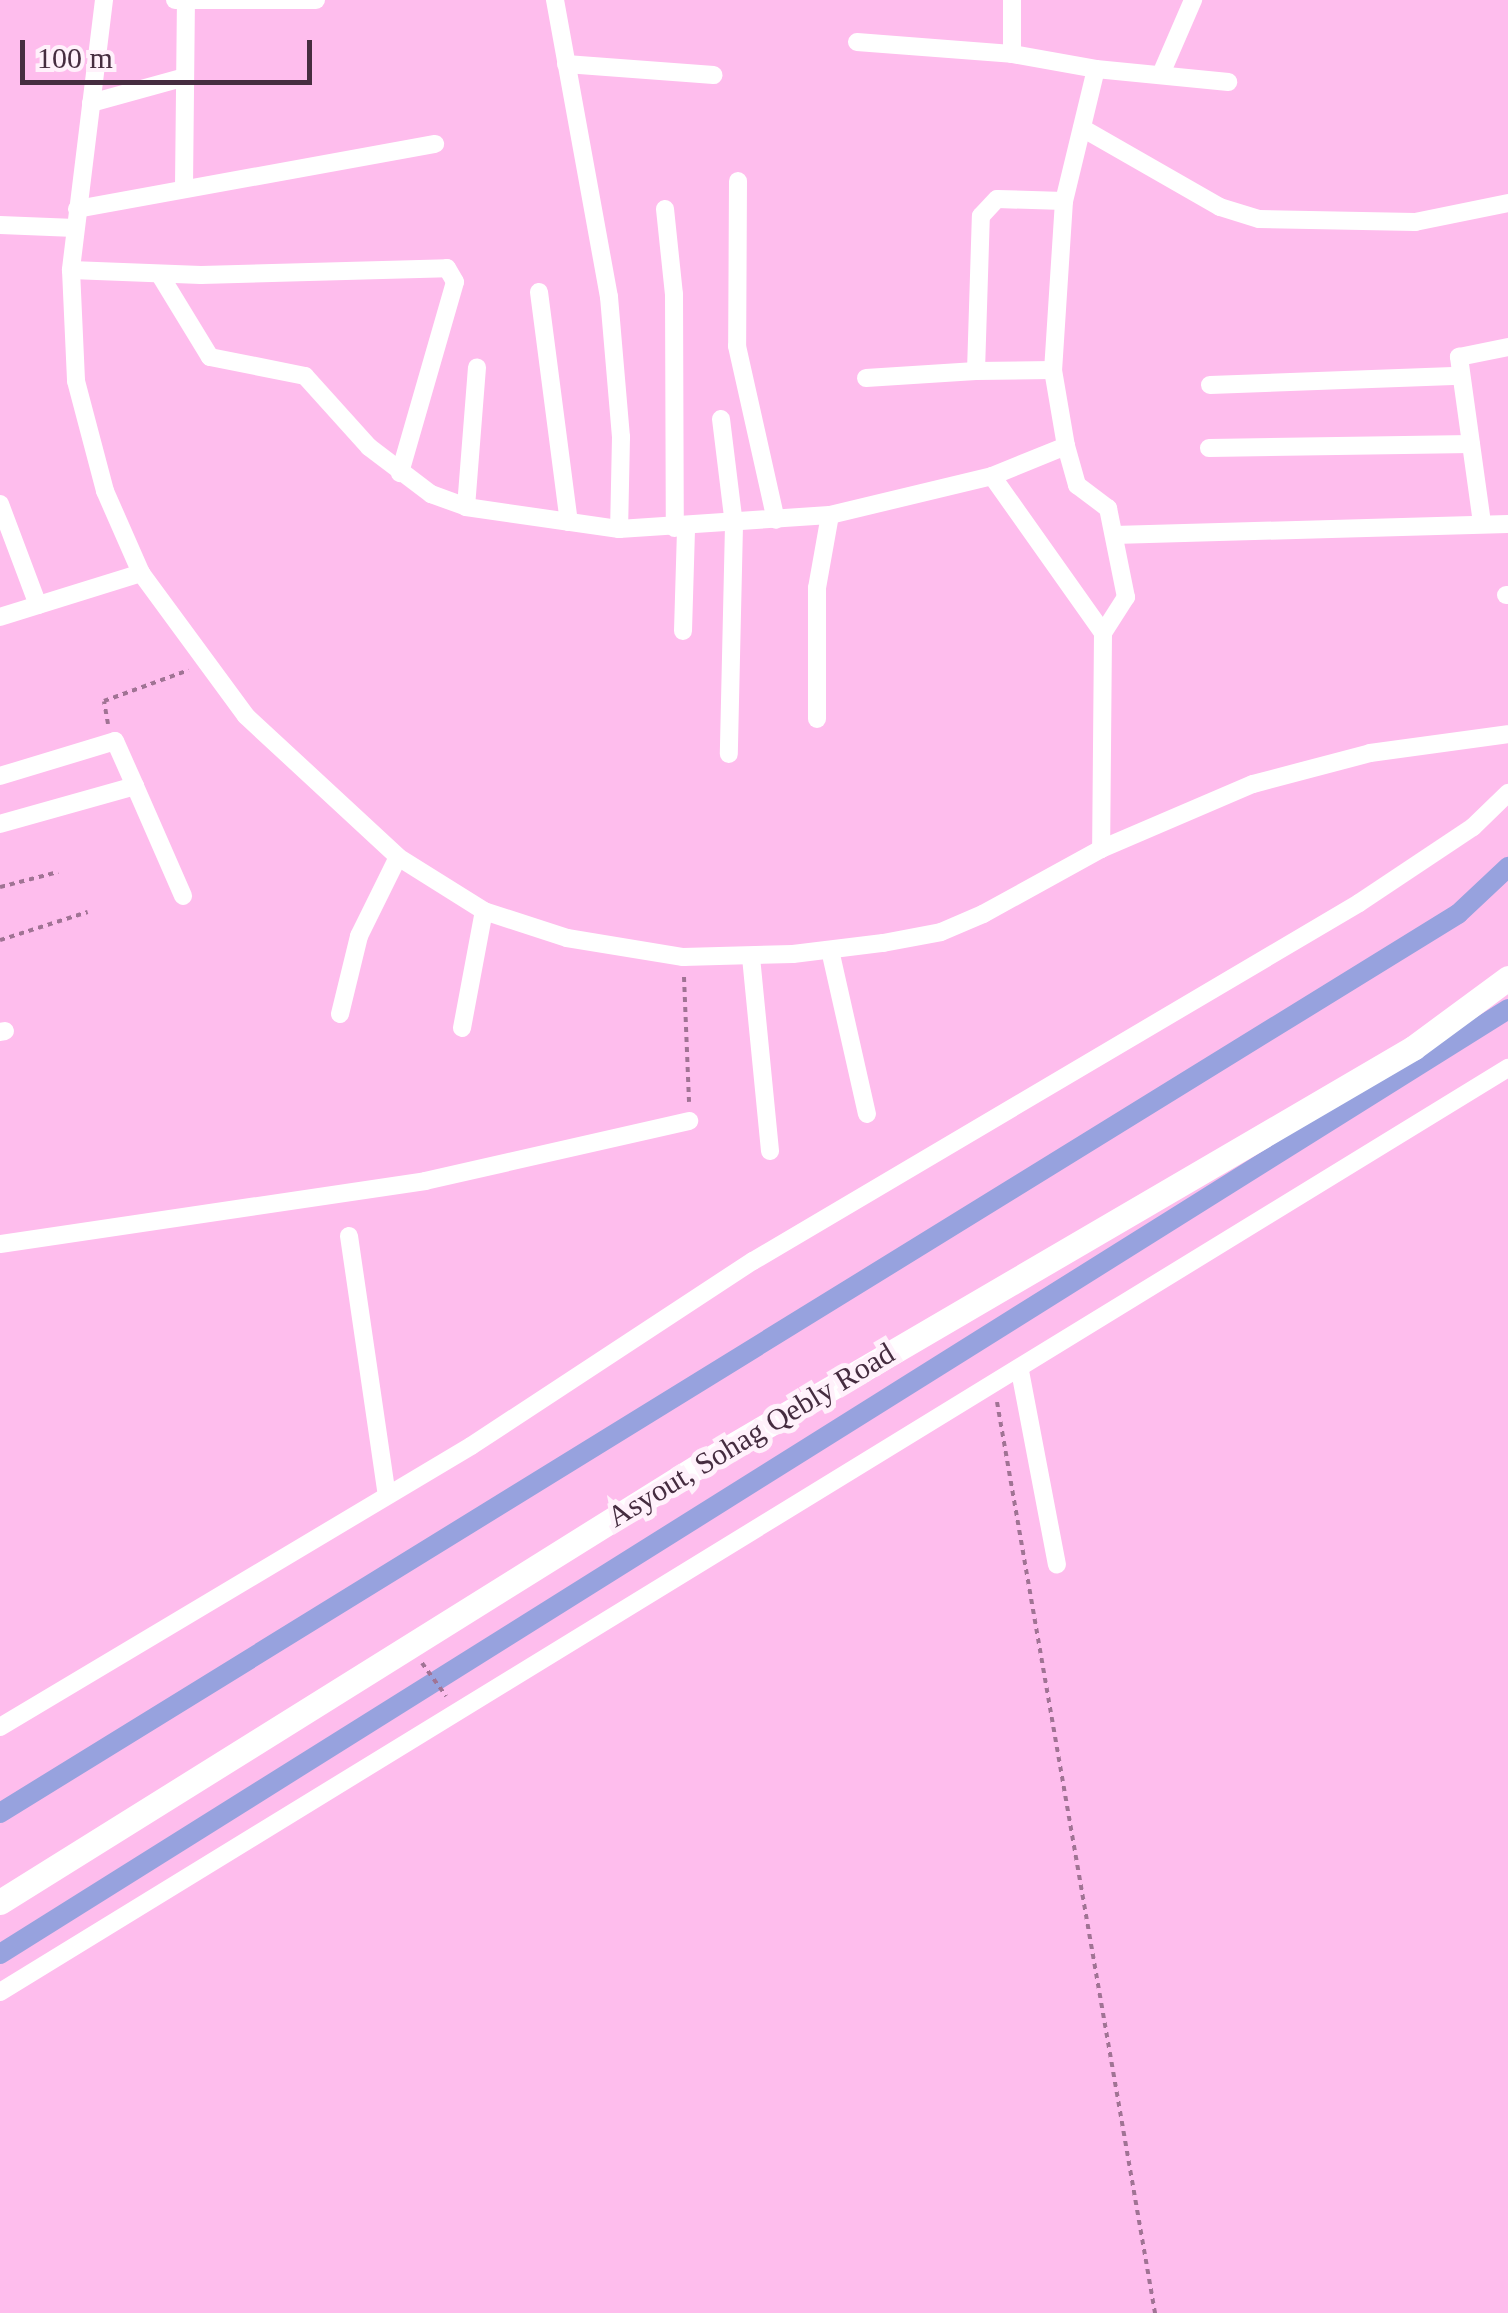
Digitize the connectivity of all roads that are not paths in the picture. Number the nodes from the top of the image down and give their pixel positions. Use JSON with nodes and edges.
{"nodes":[{"id":1,"x":104,"y":0,"type":"edge"},
{"id":2,"x":316,"y":0,"type":"edge"},
{"id":3,"x":555,"y":0,"type":"edge"},
{"id":4,"x":1012,"y":0,"type":"edge"},
{"id":5,"x":1193,"y":0,"type":"edge"},
{"id":6,"x":182,"y":1,"type":"edge"},
{"id":7,"x":856,"y":42,"type":"dead end"},
{"id":8,"x":1012,"y":54,"type":"junction"},
{"id":9,"x":566,"y":64,"type":"junction"},
{"id":10,"x":1096,"y":69,"type":"junction"},
{"id":11,"x":714,"y":74,"type":"dead end"},
{"id":12,"x":1161,"y":74,"type":"junction"},
{"id":13,"x":182,"y":78,"type":"junction"},
{"id":14,"x":1228,"y":82,"type":"dead end"},
{"id":15,"x":91,"y":103,"type":"junction"},
{"id":16,"x":1082,"y":128,"type":"junction"},
{"id":17,"x":435,"y":144,"type":"dead end"},
{"id":18,"x":738,"y":181,"type":"dead end"},
{"id":19,"x":184,"y":187,"type":"junction"},
{"id":20,"x":1064,"y":201,"type":"junction"},
{"id":21,"x":1508,"y":203,"type":"edge"},
{"id":22,"x":665,"y":209,"type":"dead end"},
{"id":23,"x":76,"y":218,"type":"junction"},
{"id":24,"x":0,"y":225,"type":"edge"},
{"id":25,"x":71,"y":270,"type":"junction"},
{"id":26,"x":160,"y":275,"type":"junction"},
{"id":27,"x":539,"y":292,"type":"dead end"},
{"id":28,"x":1508,"y":347,"type":"edge"},
{"id":29,"x":477,"y":367,"type":"dead end"},
{"id":30,"x":1053,"y":370,"type":"junction"},
{"id":31,"x":976,"y":371,"type":"junction"},
{"id":32,"x":1460,"y":376,"type":"junction"},
{"id":33,"x":866,"y":378,"type":"dead end"},
{"id":34,"x":1210,"y":385,"type":"dead end"},
{"id":35,"x":720,"y":419,"type":"dead end"},
{"id":36,"x":1471,"y":444,"type":"junction"},
{"id":37,"x":1066,"y":446,"type":"junction"},
{"id":38,"x":1209,"y":448,"type":"dead end"},
{"id":39,"x":400,"y":474,"type":"junction"},
{"id":40,"x":992,"y":476,"type":"junction"},
{"id":41,"x":466,"y":507,"type":"junction"},
{"id":42,"x":1,"y":511,"type":"edge"},
{"id":43,"x":830,"y":515,"type":"junction"},
{"id":44,"x":776,"y":520,"type":"junction"},
{"id":45,"x":568,"y":522,"type":"junction"},
{"id":46,"x":1482,"y":523,"type":"junction"},
{"id":47,"x":1508,"y":524,"type":"edge"},
{"id":48,"x":734,"y":525,"type":"junction"},
{"id":49,"x":680,"y":528,"type":"junction"},
{"id":50,"x":619,"y":529,"type":"junction"},
{"id":51,"x":1114,"y":535,"type":"junction"},
{"id":52,"x":141,"y":573,"type":"junction"},
{"id":53,"x":38,"y":605,"type":"junction"},
{"id":54,"x":0,"y":617,"type":"edge"},
{"id":55,"x":683,"y":631,"type":"dead end"},
{"id":56,"x":1103,"y":634,"type":"junction"},
{"id":57,"x":817,"y":719,"type":"dead end"},
{"id":58,"x":1508,"y":734,"type":"edge"},
{"id":59,"x":729,"y":754,"type":"dead end"},
{"id":60,"x":0,"y":776,"type":"edge"},
{"id":61,"x":134,"y":786,"type":"junction"},
{"id":62,"x":1508,"y":792,"type":"edge"},
{"id":63,"x":0,"y":824,"type":"edge"},
{"id":64,"x":1102,"y":848,"type":"junction"},
{"id":65,"x":398,"y":856,"type":"junction"},
{"id":66,"x":183,"y":896,"type":"dead end"},
{"id":67,"x":484,"y":911,"type":"junction"},
{"id":68,"x":830,"y":950,"type":"junction"},
{"id":69,"x":751,"y":957,"type":"junction"},
{"id":70,"x":1508,"y":978,"type":"edge"},
{"id":71,"x":340,"y":1014,"type":"dead end"},
{"id":72,"x":462,"y":1028,"type":"dead end"},
{"id":73,"x":1508,"y":1068,"type":"edge"},
{"id":74,"x":867,"y":1114,"type":"dead end"},
{"id":75,"x":689,"y":1121,"type":"road end"},
{"id":76,"x":770,"y":1151,"type":"dead end"},
{"id":77,"x":349,"y":1236,"type":"dead end"},
{"id":78,"x":0,"y":1244,"type":"edge"},
{"id":79,"x":1020,"y":1371,"type":"junction"},
{"id":80,"x":388,"y":1494,"type":"junction"},
{"id":81,"x":1057,"y":1565,"type":"dead end"},
{"id":82,"x":0,"y":1727,"type":"edge"},
{"id":83,"x":0,"y":1902,"type":"edge"},
{"id":84,"x":0,"y":1992,"type":"edge"}],
"edges":[{"from":1,"to":15,"type":"street"},
{"from":2,"to":6,"type":"street"},
{"from":3,"to":9,"type":"street"},
{"from":4,"to":8,"type":"street"},
{"from":5,"to":12,"type":"street"},
{"from":6,"to":13,"type":"street"},
{"from":7,"to":8,"type":"street"},
{"from":8,"to":10,"type":"street"},
{"from":9,"to":11,"type":"street"},
{"from":9,"to":50,"type":"street"},
{"from":10,"to":12,"type":"street"},
{"from":10,"to":16,"type":"street"},
{"from":12,"to":14,"type":"street"},
{"from":13,"to":15,"type":"street"},
{"from":13,"to":19,"type":"street"},
{"from":15,"to":23,"type":"street"},
{"from":16,"to":20,"type":"street"},
{"from":16,"to":21,"type":"street"},
{"from":17,"to":19,"type":"street"},
{"from":18,"to":44,"type":"street"},
{"from":19,"to":23,"type":"street"},
{"from":20,"to":30,"type":"street"},
{"from":20,"to":31,"type":"street"},
{"from":22,"to":49,"type":"street"},
{"from":23,"to":24,"type":"street"},
{"from":23,"to":25,"type":"street"},
{"from":25,"to":26,"type":"street"},
{"from":25,"to":52,"type":"street"},
{"from":26,"to":39,"type":"street"},
{"from":26,"to":39,"type":"street"},
{"from":27,"to":45,"type":"street"},
{"from":28,"to":32,"type":"street"},
{"from":29,"to":41,"type":"street"},
{"from":30,"to":31,"type":"street"},
{"from":30,"to":37,"type":"street"},
{"from":31,"to":33,"type":"street"},
{"from":32,"to":34,"type":"street"},
{"from":32,"to":36,"type":"street"},
{"from":35,"to":48,"type":"street"},
{"from":36,"to":38,"type":"street"},
{"from":36,"to":46,"type":"street"},
{"from":37,"to":40,"type":"street"},
{"from":37,"to":51,"type":"street"},
{"from":39,"to":41,"type":"street"},
{"from":40,"to":43,"type":"street"},
{"from":40,"to":56,"type":"street"},
{"from":41,"to":45,"type":"street"},
{"from":42,"to":53,"type":"street"},
{"from":43,"to":44,"type":"street"},
{"from":43,"to":57,"type":"street"},
{"from":44,"to":48,"type":"street"},
{"from":45,"to":50,"type":"street"},
{"from":46,"to":47,"type":"street"},
{"from":46,"to":51,"type":"street"},
{"from":48,"to":49,"type":"street"},
{"from":48,"to":59,"type":"street"},
{"from":49,"to":50,"type":"street"},
{"from":49,"to":55,"type":"street"},
{"from":51,"to":56,"type":"street"},
{"from":52,"to":53,"type":"street"},
{"from":52,"to":65,"type":"street"},
{"from":53,"to":54,"type":"street"},
{"from":56,"to":64,"type":"street"},
{"from":58,"to":64,"type":"street"},
{"from":60,"to":61,"type":"street"},
{"from":61,"to":63,"type":"street"},
{"from":61,"to":66,"type":"street"},
{"from":62,"to":80,"type":"street"},
{"from":64,"to":68,"type":"street"},
{"from":65,"to":67,"type":"street"},
{"from":65,"to":71,"type":"street"},
{"from":67,"to":69,"type":"street"},
{"from":67,"to":72,"type":"street"},
{"from":68,"to":69,"type":"street"},
{"from":68,"to":74,"type":"street"},
{"from":69,"to":76,"type":"street"},
{"from":70,"to":83,"type":"main road","name":"Asyout, Sohag Qebly Road"},
{"from":73,"to":79,"type":"street"},
{"from":75,"to":78,"type":"street"},
{"from":77,"to":80,"type":"street"},
{"from":79,"to":81,"type":"street"},
{"from":79,"to":84,"type":"street"},
{"from":80,"to":82,"type":"street"}]}
